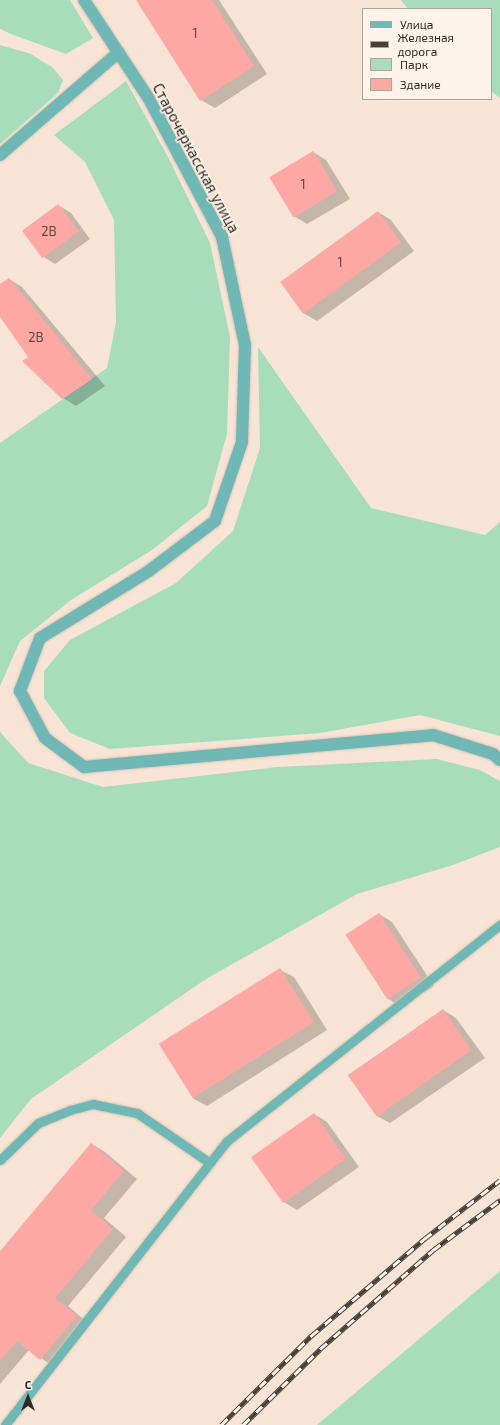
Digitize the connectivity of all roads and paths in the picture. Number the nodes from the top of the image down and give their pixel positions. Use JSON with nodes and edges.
{"nodes":[{"id":1,"x":84,"y":0,"type":"edge"},
{"id":2,"x":119,"y":52,"type":"junction"},
{"id":3,"x":0,"y":155,"type":"edge"},
{"id":4,"x":500,"y":760,"type":"edge"},
{"id":5,"x":500,"y":925,"type":"edge"},
{"id":6,"x":0,"y":1160,"type":"edge"},
{"id":7,"x":210,"y":1163,"type":"junction"},
{"id":8,"x":5,"y":1425,"type":"edge"}],
"edges":[{"from":1,"to":2,"type":"street","name":"Старочеркасская улица"},
{"from":2,"to":3,"type":"street"},
{"from":2,"to":4,"type":"street","name":"Старочеркасская улица"},
{"from":5,"to":7,"type":"lane"},
{"from":6,"to":7,"type":"lane"},
{"from":7,"to":8,"type":"lane"}]}
